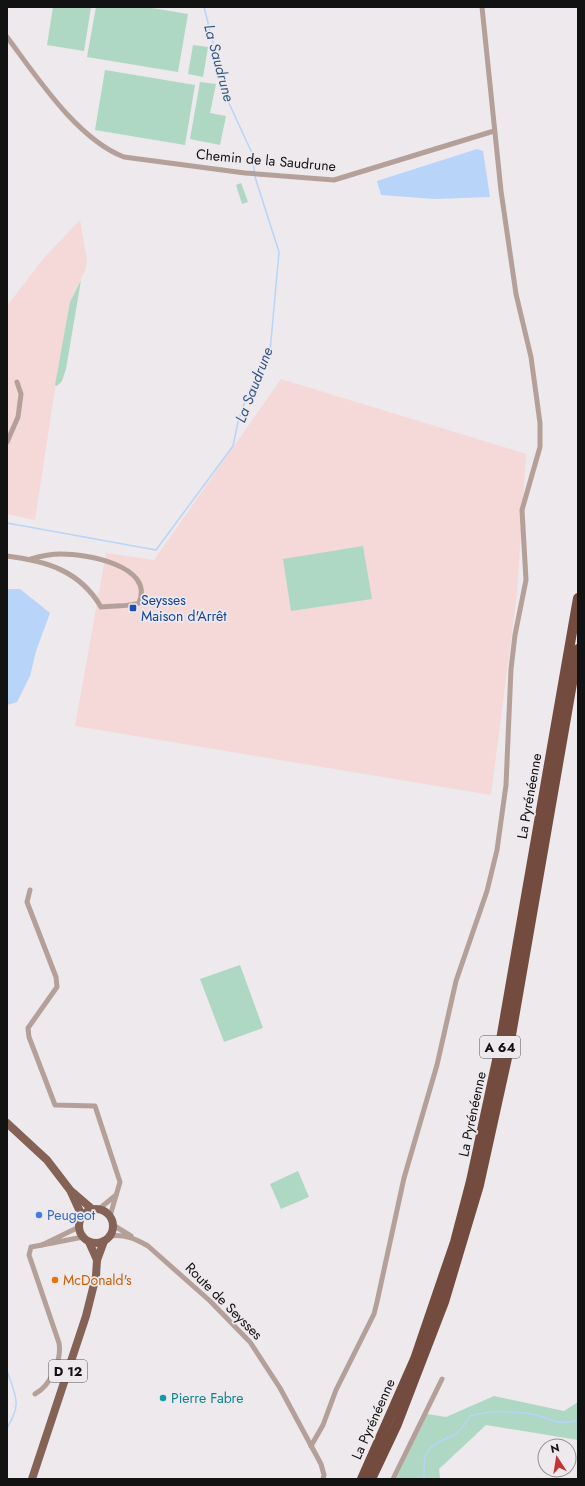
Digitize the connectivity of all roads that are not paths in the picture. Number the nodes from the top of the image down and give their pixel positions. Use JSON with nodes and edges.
{"nodes":[{"id":1,"x":482,"y":7,"type":"edge"},
{"id":2,"x":7,"y":37,"type":"edge"},
{"id":3,"x":494,"y":131,"type":"junction"},
{"id":4,"x":17,"y":382,"type":"dead end"},
{"id":5,"x":7,"y":442,"type":"edge"},
{"id":6,"x":7,"y":556,"type":"edge"},
{"id":7,"x":31,"y":559,"type":"junction"},
{"id":8,"x":578,"y":598,"type":"edge"},
{"id":9,"x":578,"y":649,"type":"edge"},
{"id":10,"x":30,"y":890,"type":"dead end"},
{"id":11,"x":7,"y":1123,"type":"edge"},
{"id":12,"x":70,"y":1190,"type":"junction"},
{"id":13,"x":116,"y":1195,"type":"junction"},
{"id":14,"x":96,"y":1209,"type":"junction"},
{"id":15,"x":82,"y":1216,"type":"junction"},
{"id":16,"x":110,"y":1216,"type":"junction"},
{"id":17,"x":113,"y":1225,"type":"junction"},
{"id":18,"x":79,"y":1226,"type":"junction"},
{"id":19,"x":134,"y":1238,"type":"junction"},
{"id":20,"x":86,"y":1239,"type":"junction"},
{"id":21,"x":107,"y":1239,"type":"junction"},
{"id":22,"x":42,"y":1245,"type":"junction"},
{"id":23,"x":97,"y":1260,"type":"junction"},
{"id":24,"x":442,"y":1378,"type":"dead end"},
{"id":25,"x":35,"y":1394,"type":"dead end"},
{"id":26,"x":311,"y":1446,"type":"junction"},
{"id":27,"x":32,"y":1479,"type":"edge"},
{"id":28,"x":323,"y":1479,"type":"edge"},
{"id":29,"x":362,"y":1479,"type":"edge"},
{"id":30,"x":371,"y":1479,"type":"edge"},
{"id":31,"x":393,"y":1479,"type":"edge"}],
"edges":[{"from":1,"to":3,"type":"street"},
{"from":2,"to":3,"type":"street","name":"Chemin de la Saudrune"},
{"from":3,"to":26,"type":"street"},
{"from":4,"to":5,"type":"street"},
{"from":6,"to":7,"type":"street"},
{"from":7,"to":7,"type":"street"},
{"from":8,"to":29,"type":"highway","name":"La Pyrénéenne","number":"A 64"},
{"from":9,"to":30,"type":"highway","name":"La Pyrénéenne","number":"A 64"},
{"from":10,"to":13,"type":"street"},
{"from":11,"to":12,"type":"main road"},
{"from":12,"to":14,"type":"main road"},
{"from":12,"to":15,"type":"main road"},
{"from":13,"to":14,"type":"street"},
{"from":13,"to":16,"type":"street"},
{"from":14,"to":15,"type":"main road"},
{"from":14,"to":16,"type":"main road"},
{"from":15,"to":18,"type":"main road"},
{"from":16,"to":17,"type":"main road"},
{"from":17,"to":19,"type":"street","name":"Route de Seysses"},
{"from":17,"to":21,"type":"main road"},
{"from":18,"to":20,"type":"main road"},
{"from":18,"to":22,"type":"street"},
{"from":19,"to":21,"type":"street","name":"Route de Seysses"},
{"from":19,"to":26,"type":"street","name":"Route de Seysses"},
{"from":20,"to":21,"type":"main road"},
{"from":20,"to":22,"type":"street"},
{"from":20,"to":23,"type":"main road","number":"D 12"},
{"from":21,"to":23,"type":"main road","number":"D 12"},
{"from":22,"to":25,"type":"street"},
{"from":23,"to":27,"type":"main road","number":"D 12"},
{"from":24,"to":31,"type":"street"},
{"from":26,"to":28,"type":"street","name":"Route de Seysses"}]}
